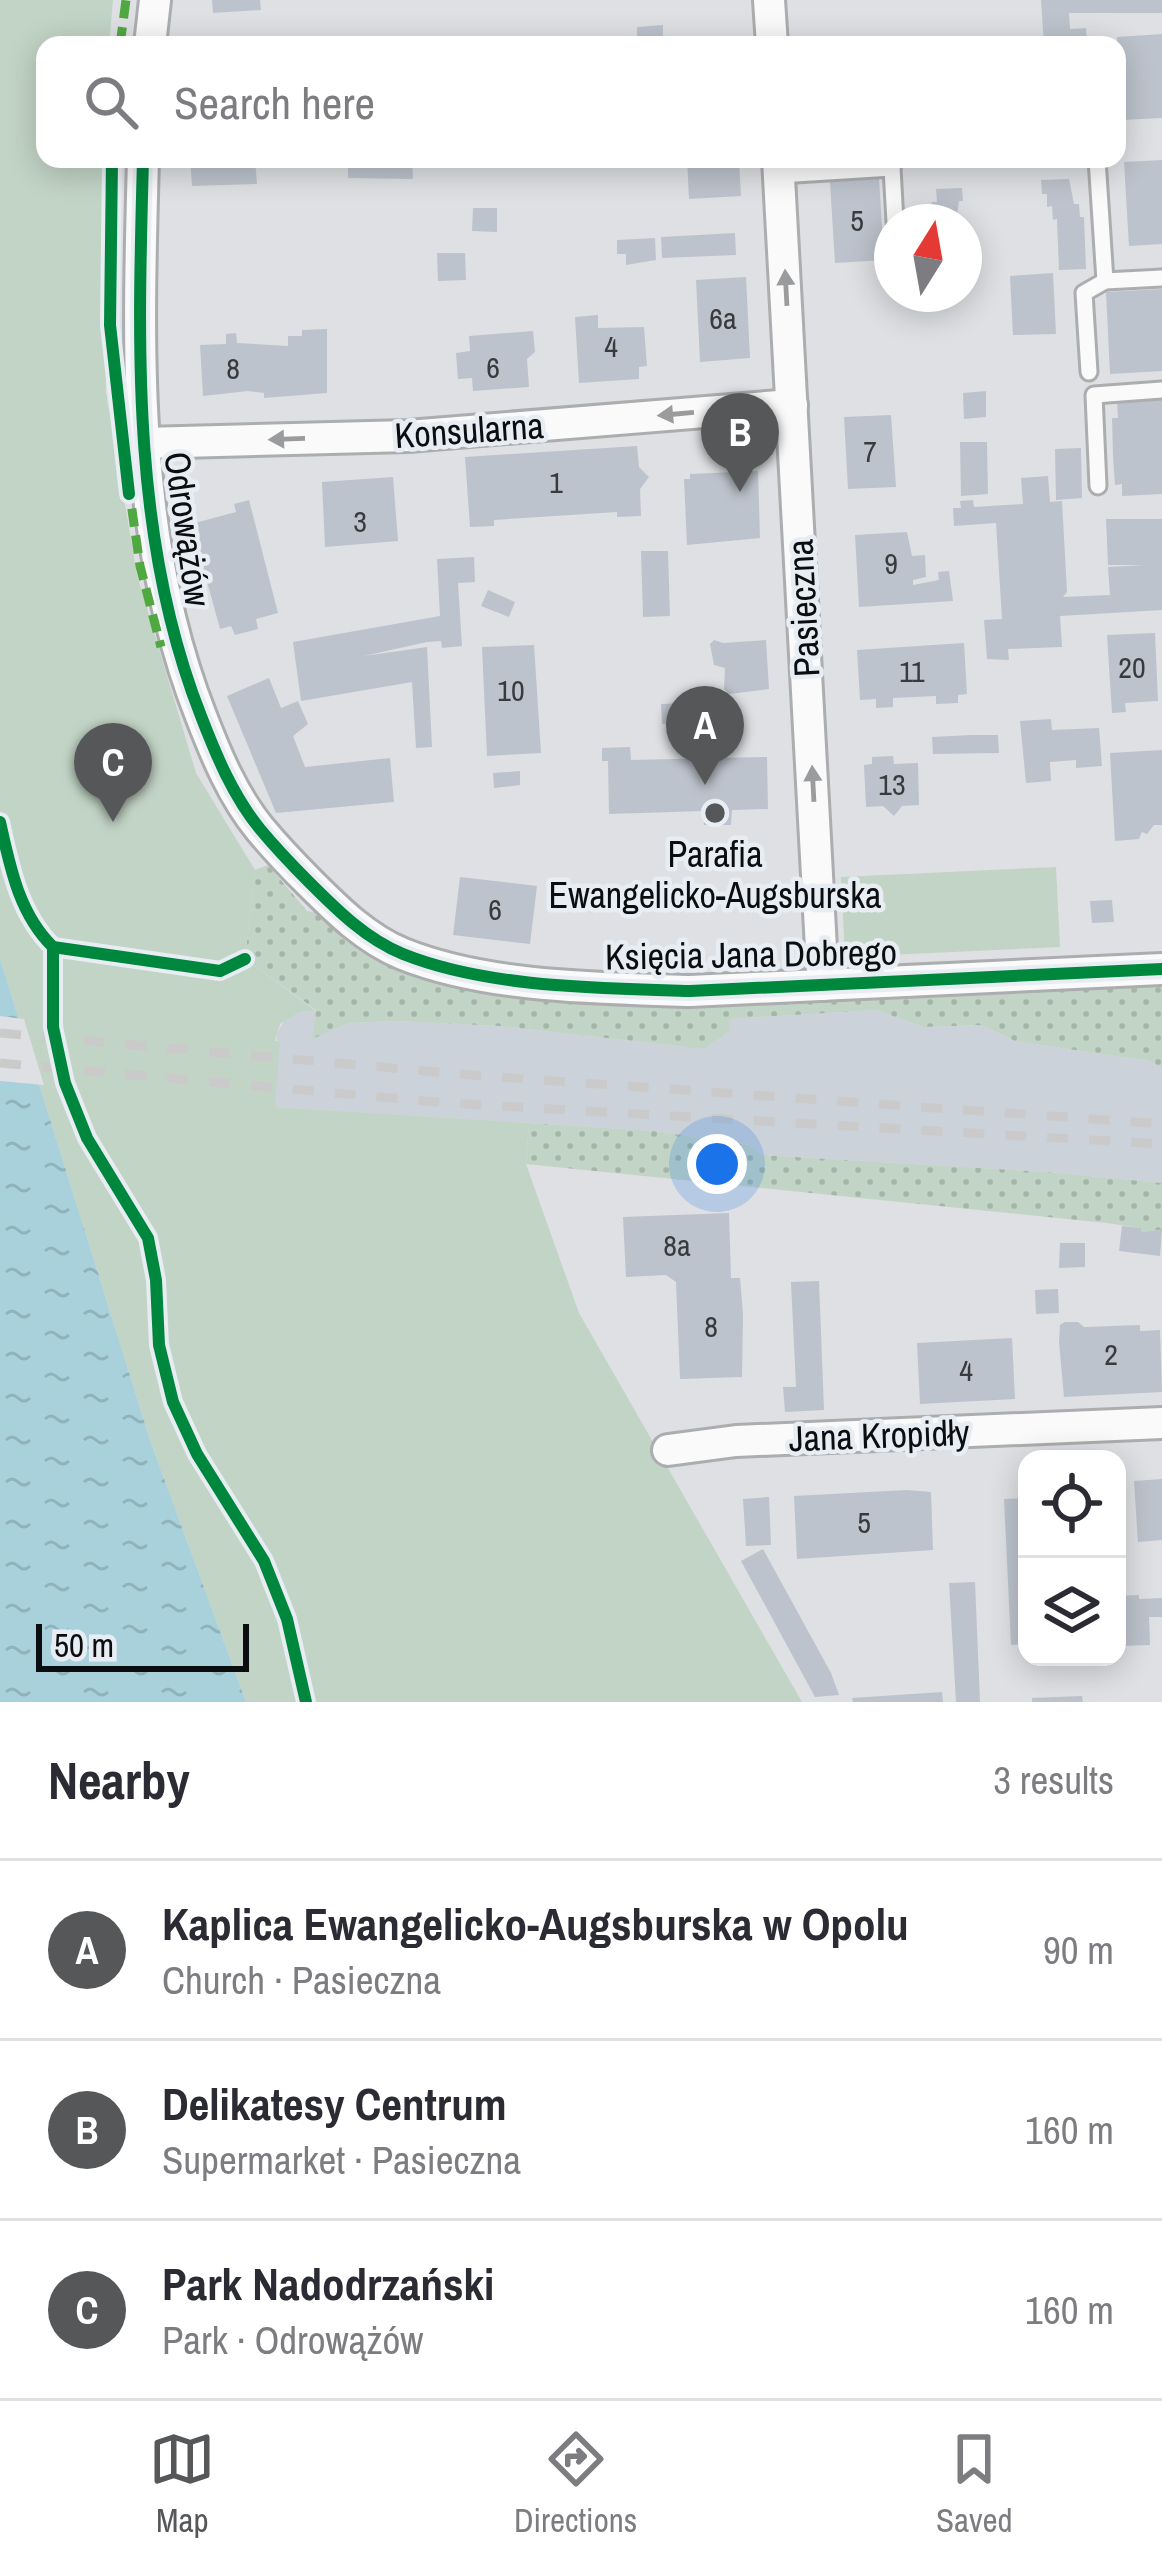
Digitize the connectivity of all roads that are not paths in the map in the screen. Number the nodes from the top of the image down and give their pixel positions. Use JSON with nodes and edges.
{"nodes":[{"id":1,"x":155,"y":0,"type":"edge"},
{"id":2,"x":769,"y":0,"type":"edge"},
{"id":3,"x":151,"y":36,"type":"edge"},
{"id":4,"x":771,"y":36,"type":"edge"},
{"id":5,"x":143,"y":168,"type":"edge"},
{"id":6,"x":779,"y":168,"type":"edge"},
{"id":7,"x":892,"y":168,"type":"edge"},
{"id":8,"x":1098,"y":168,"type":"edge"},
{"id":9,"x":895,"y":204,"type":"edge"},
{"id":10,"x":1162,"y":278,"type":"edge"},
{"id":11,"x":1105,"y":281,"type":"junction"},
{"id":12,"x":1088,"y":372,"type":"dead end"},
{"id":13,"x":1162,"y":391,"type":"edge"},
{"id":14,"x":792,"y":405,"type":"junction"},
{"id":15,"x":144,"y":443,"type":"junction"},
{"id":16,"x":1098,"y":486,"type":"dead end"},
{"id":17,"x":300,"y":873,"type":"joint"},
{"id":18,"x":1162,"y":969,"type":"edge"},
{"id":19,"x":823,"y":985,"type":"junction"},
{"id":20,"x":1162,"y":1424,"type":"edge"},
{"id":21,"x":668,"y":1450,"type":"dead end"}],
"edges":[{"from":1,"to":3,"type":"street"},
{"from":2,"to":4,"type":"street"},
{"from":5,"to":15,"type":"street","name":"Odrowążów"},
{"from":14,"to":6,"type":"street","name":"Pasieczna","one_way":true},
{"from":7,"to":9,"type":"lane"},
{"from":8,"to":11,"type":"lane"},
{"from":10,"to":11,"type":"lane"},
{"from":11,"to":12,"type":"lane"},
{"from":13,"to":16,"type":"lane"},
{"from":14,"to":15,"type":"street","name":"Konsularna","one_way":true},
{"from":19,"to":14,"type":"street","name":"Pasieczna","one_way":true},
{"from":15,"to":17,"type":"street","name":"Odrowążów"},
{"from":17,"to":19,"type":"street","name":"Księcia Jana Dobrego"},
{"from":18,"to":19,"type":"street","name":"Księcia Jana Dobrego"},
{"from":20,"to":21,"type":"street","name":"Jana Kropidły"}]}
